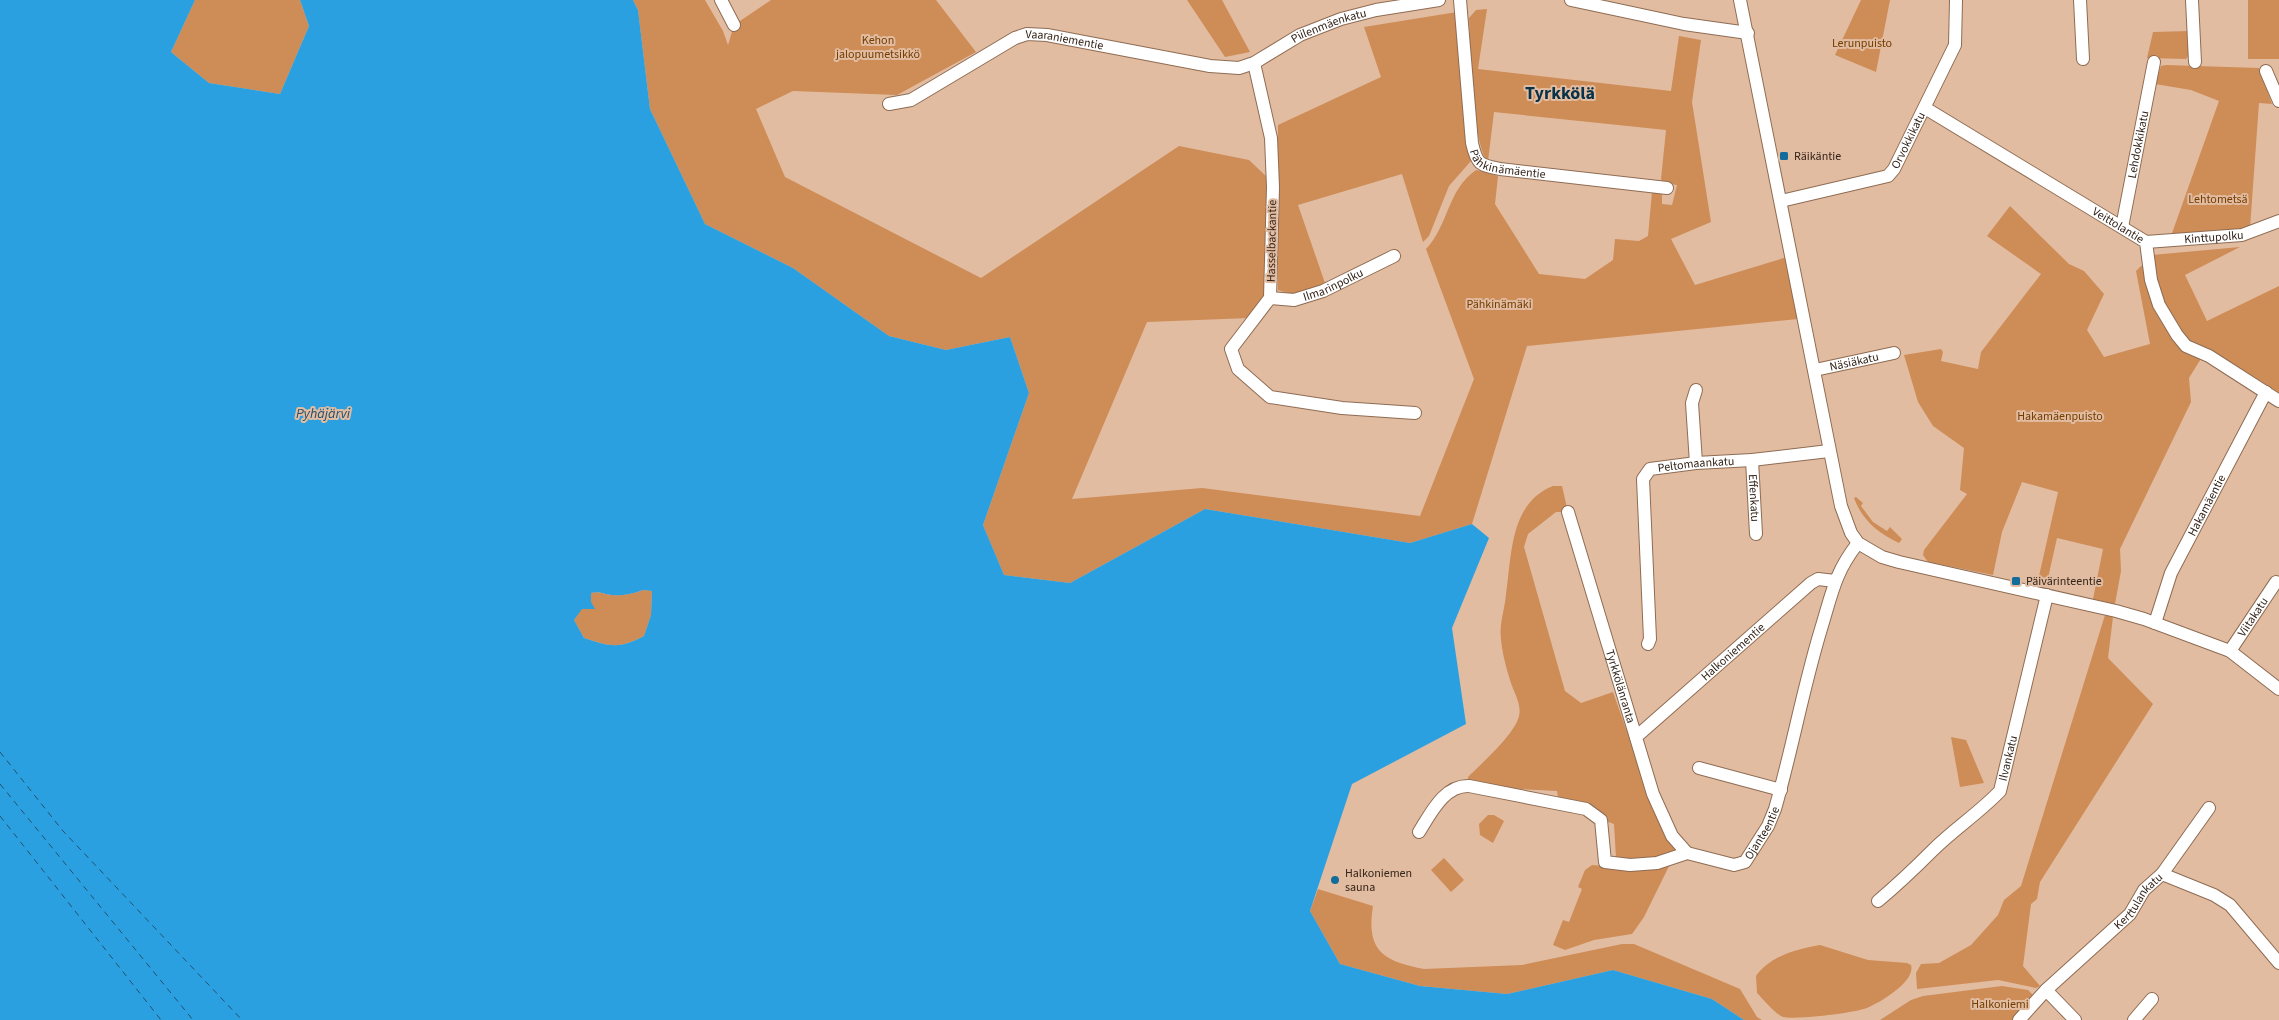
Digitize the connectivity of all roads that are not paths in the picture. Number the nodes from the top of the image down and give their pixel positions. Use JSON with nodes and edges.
{"nodes":[{"id":1,"x":721,"y":0,"type":"edge"},
{"id":2,"x":1439,"y":0,"type":"edge"},
{"id":3,"x":1460,"y":0,"type":"edge"},
{"id":4,"x":1571,"y":0,"type":"edge"},
{"id":5,"x":1740,"y":0,"type":"edge"},
{"id":6,"x":1956,"y":0,"type":"edge"},
{"id":7,"x":2080,"y":0,"type":"edge"},
{"id":8,"x":2192,"y":0,"type":"edge"},
{"id":9,"x":1611,"y":4,"type":"edge"},
{"id":10,"x":734,"y":25,"type":"dead end"},
{"id":11,"x":1748,"y":33,"type":"junction"},
{"id":12,"x":2083,"y":60,"type":"dead end"},
{"id":13,"x":2154,"y":62,"type":"dead end"},
{"id":14,"x":2195,"y":62,"type":"dead end"},
{"id":15,"x":1254,"y":63,"type":"junction"},
{"id":16,"x":2266,"y":71,"type":"dead end"},
{"id":17,"x":2279,"y":101,"type":"edge"},
{"id":18,"x":889,"y":104,"type":"dead end"},
{"id":19,"x":1925,"y":108,"type":"junction"},
{"id":20,"x":1667,"y":188,"type":"dead end"},
{"id":21,"x":1781,"y":201,"type":"junction"},
{"id":22,"x":2279,"y":221,"type":"edge"},
{"id":23,"x":2122,"y":227,"type":"junction"},
{"id":24,"x":2146,"y":242,"type":"junction"},
{"id":25,"x":1394,"y":256,"type":"dead end"},
{"id":26,"x":1270,"y":298,"type":"junction"},
{"id":27,"x":1894,"y":353,"type":"dead end"},
{"id":28,"x":1815,"y":370,"type":"junction"},
{"id":29,"x":1696,"y":390,"type":"dead end"},
{"id":30,"x":2266,"y":392,"type":"junction"},
{"id":31,"x":2279,"y":401,"type":"edge"},
{"id":32,"x":1415,"y":413,"type":"dead end"},
{"id":33,"x":1829,"y":451,"type":"junction"},
{"id":34,"x":1752,"y":460,"type":"junction"},
{"id":35,"x":1696,"y":463,"type":"junction"},
{"id":36,"x":1568,"y":512,"type":"dead end"},
{"id":37,"x":1756,"y":534,"type":"dead end"},
{"id":38,"x":1858,"y":542,"type":"junction"},
{"id":39,"x":1835,"y":581,"type":"junction"},
{"id":40,"x":2276,"y":582,"type":"dead end"},
{"id":41,"x":2046,"y":595,"type":"junction"},
{"id":42,"x":2155,"y":623,"type":"junction"},
{"id":43,"x":1648,"y":644,"type":"dead end"},
{"id":44,"x":2230,"y":651,"type":"junction"},
{"id":45,"x":2279,"y":689,"type":"edge"},
{"id":46,"x":1636,"y":738,"type":"junction"},
{"id":47,"x":1699,"y":768,"type":"dead end"},
{"id":48,"x":1781,"y":790,"type":"junction"},
{"id":49,"x":2210,"y":808,"type":"dead end"},
{"id":50,"x":1419,"y":832,"type":"dead end"},
{"id":51,"x":1687,"y":854,"type":"junction"},
{"id":52,"x":2162,"y":874,"type":"junction"},
{"id":53,"x":1878,"y":901,"type":"dead end"},
{"id":54,"x":2279,"y":963,"type":"edge"},
{"id":55,"x":2046,"y":990,"type":"junction"},
{"id":56,"x":2152,"y":999,"type":"dead end"},
{"id":57,"x":2019,"y":1020,"type":"edge"},
{"id":58,"x":2075,"y":1020,"type":"edge"},
{"id":59,"x":2134,"y":1020,"type":"edge"}],
"edges":[{"from":1,"to":10,"type":"street"},
{"from":2,"to":15,"type":"street","name":"Piilenmäenkatu"},
{"from":3,"to":20,"type":"street","name":"Pähkinämäentie"},
{"from":4,"to":9,"type":"street"},
{"from":5,"to":11,"type":"street"},
{"from":6,"to":19,"type":"street","name":"Orvokkikatu"},
{"from":7,"to":12,"type":"street"},
{"from":8,"to":14,"type":"street"},
{"from":9,"to":11,"type":"street"},
{"from":11,"to":21,"type":"street"},
{"from":13,"to":23,"type":"street","name":"Lehdokkikatu"},
{"from":15,"to":18,"type":"street","name":"Vaaraniementie"},
{"from":15,"to":26,"type":"street","name":"Hasselbackantie"},
{"from":16,"to":17,"type":"street"},
{"from":19,"to":21,"type":"street","name":"Orvokkikatu"},
{"from":19,"to":23,"type":"street","name":"Veittolantie"},
{"from":21,"to":28,"type":"street"},
{"from":22,"to":24,"type":"street","name":"Kinttupolku"},
{"from":23,"to":24,"type":"street","name":"Veittolantie"},
{"from":24,"to":30,"type":"street","name":"Veittolantie"},
{"from":25,"to":26,"type":"street","name":"Ilmarinpolku"},
{"from":26,"to":32,"type":"street","name":"Hasselbackantie"},
{"from":27,"to":28,"type":"street","name":"Näsiäkatu"},
{"from":28,"to":33,"type":"street"},
{"from":29,"to":35,"type":"street"},
{"from":30,"to":31,"type":"street","name":"Veittolantie"},
{"from":30,"to":42,"type":"street","name":"Hakamäentie"},
{"from":33,"to":34,"type":"street","name":"Peltomaankatu"},
{"from":33,"to":38,"type":"street"},
{"from":34,"to":35,"type":"street","name":"Peltomaankatu"},
{"from":34,"to":37,"type":"street","name":"Effenkatu"},
{"from":35,"to":43,"type":"street","name":"Peltomaankatu"},
{"from":36,"to":46,"type":"street","name":"Tyrkkölänranta"},
{"from":38,"to":39,"type":"street","name":"Ojanteentie"},
{"from":38,"to":41,"type":"street"},
{"from":39,"to":46,"type":"street","name":"Halkoniementie"},
{"from":39,"to":48,"type":"street","name":"Ojanteentie"},
{"from":40,"to":44,"type":"street","name":"Viitakatu"},
{"from":41,"to":42,"type":"street"},
{"from":41,"to":53,"type":"street","name":"Ilvankatu"},
{"from":42,"to":44,"type":"street"},
{"from":44,"to":45,"type":"street"},
{"from":46,"to":51,"type":"street","name":"Tyrkkölänranta"},
{"from":47,"to":48,"type":"street"},
{"from":48,"to":51,"type":"street","name":"Ojanteentie"},
{"from":49,"to":52,"type":"street"},
{"from":50,"to":51,"type":"street","name":"Ojanteentie"},
{"from":52,"to":54,"type":"street","name":"Kerttulankatu"},
{"from":52,"to":55,"type":"street","name":"Kerttulankatu"},
{"from":55,"to":57,"type":"street","name":"Kerttulankatu"},
{"from":55,"to":58,"type":"street"},
{"from":56,"to":59,"type":"street"}]}
